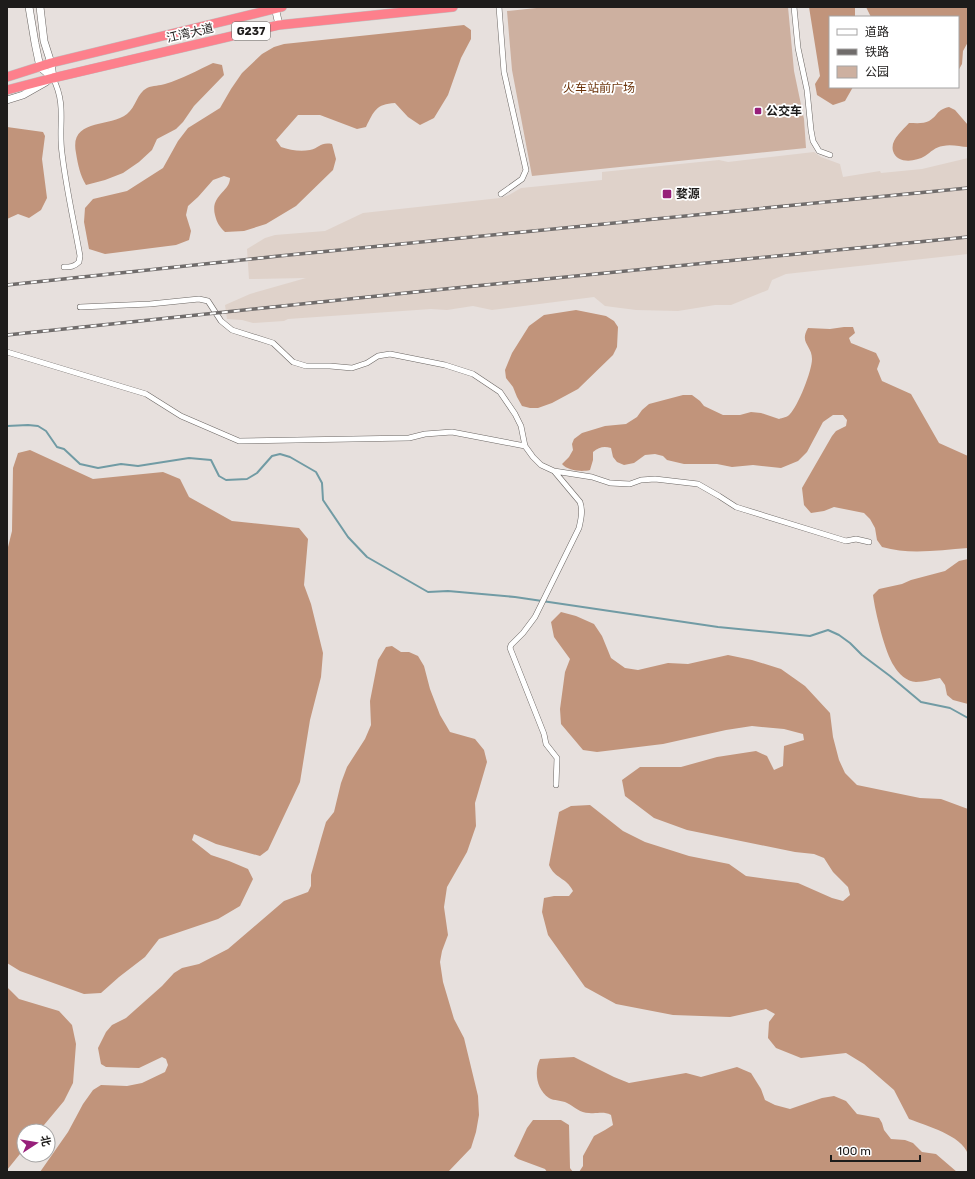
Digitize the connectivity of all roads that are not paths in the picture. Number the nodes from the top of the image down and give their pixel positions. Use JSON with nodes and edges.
{"nodes":[{"id":1,"x":28,"y":7,"type":"edge"},
{"id":2,"x":40,"y":7,"type":"edge"},
{"id":3,"x":278,"y":7,"type":"edge"},
{"id":4,"x":453,"y":7,"type":"edge"},
{"id":5,"x":499,"y":7,"type":"edge"},
{"id":6,"x":794,"y":7,"type":"edge"},
{"id":7,"x":280,"y":24,"type":"junction"},
{"id":8,"x":51,"y":63,"type":"junction"},
{"id":9,"x":40,"y":67,"type":"junction"},
{"id":10,"x":7,"y":77,"type":"edge"},
{"id":11,"x":53,"y":78,"type":"junction"},
{"id":12,"x":7,"y":90,"type":"edge"},
{"id":13,"x":7,"y":100,"type":"edge"},
{"id":14,"x":830,"y":155,"type":"dead end"},
{"id":15,"x":501,"y":194,"type":"dead end"},
{"id":16,"x":64,"y":267,"type":"dead end"},
{"id":17,"x":80,"y":307,"type":"dead end"},
{"id":18,"x":7,"y":352,"type":"edge"},
{"id":19,"x":525,"y":446,"type":"junction"},
{"id":20,"x":554,"y":470,"type":"junction"},
{"id":21,"x":869,"y":542,"type":"dead end"},
{"id":22,"x":556,"y":785,"type":"dead end"}],
"edges":[{"from":1,"to":9,"type":"main road"},
{"from":2,"to":8,"type":"main road"},
{"from":3,"to":7,"type":"main road"},
{"from":3,"to":8,"type":"highway","name":"江湾大道","number":"G237"},
{"from":4,"to":7,"type":"highway","name":"江湾大道","number":"G237"},
{"from":5,"to":15,"type":"street"},
{"from":6,"to":14,"type":"street"},
{"from":7,"to":11,"type":"highway","name":"江湾大道","number":"G237"},
{"from":8,"to":9,"type":"highway","name":"江湾大道","number":"G237"},
{"from":8,"to":11,"type":"main road"},
{"from":9,"to":10,"type":"highway","name":"江湾大道","number":"G237"},
{"from":9,"to":11,"type":"main road"},
{"from":11,"to":12,"type":"highway","name":"江湾大道","number":"G237"},
{"from":11,"to":13,"type":"main road"},
{"from":11,"to":16,"type":"street"},
{"from":17,"to":19,"type":"street"},
{"from":18,"to":19,"type":"street"},
{"from":19,"to":20,"type":"street"},
{"from":20,"to":21,"type":"street"},
{"from":20,"to":22,"type":"street"}]}
